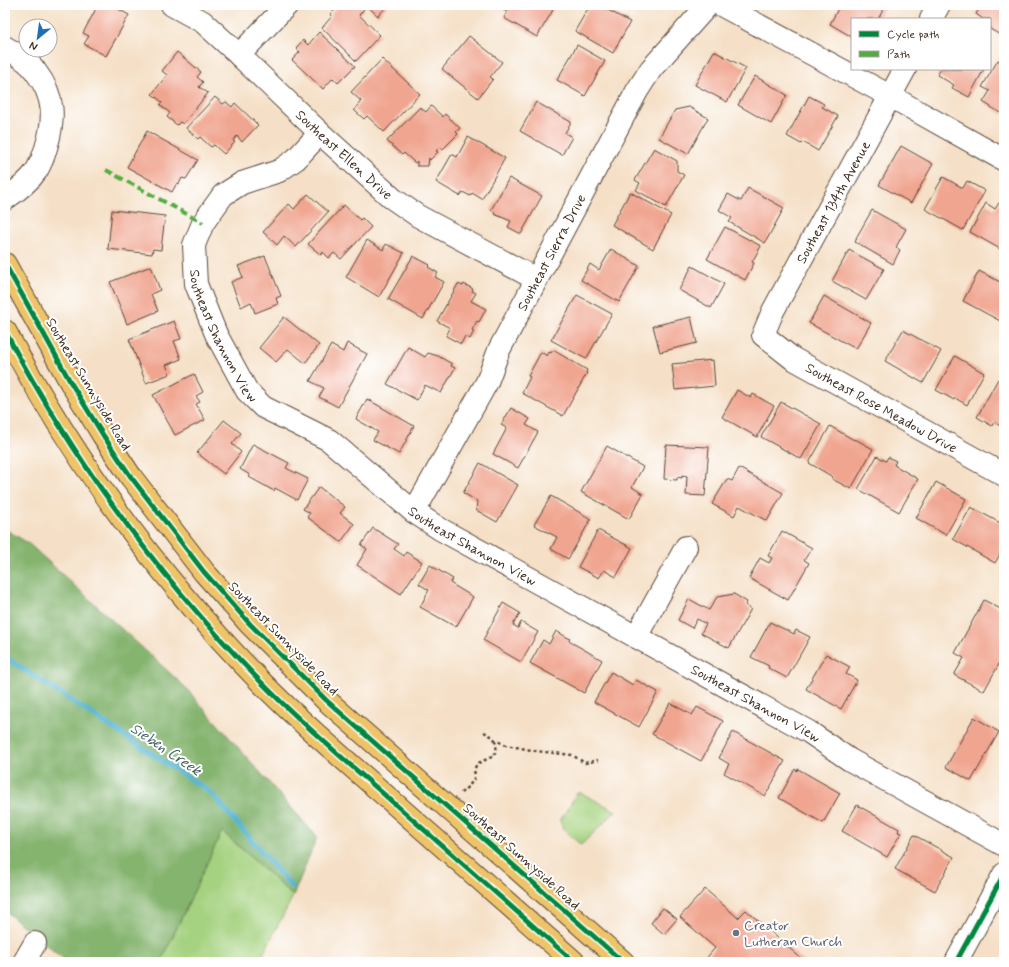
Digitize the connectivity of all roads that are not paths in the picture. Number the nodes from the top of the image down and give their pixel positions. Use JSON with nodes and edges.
{"nodes":[{"id":1,"x":287,"y":5,"type":"edge"},
{"id":2,"x":708,"y":5,"type":"edge"},
{"id":3,"x":721,"y":5,"type":"edge"},
{"id":4,"x":939,"y":5,"type":"edge"},
{"id":5,"x":178,"y":7,"type":"edge"},
{"id":6,"x":932,"y":18,"type":"edge"},
{"id":7,"x":5,"y":48,"type":"edge"},
{"id":8,"x":240,"y":55,"type":"junction"},
{"id":9,"x":904,"y":70,"type":"edge"},
{"id":10,"x":890,"y":96,"type":"junction"},
{"id":11,"x":320,"y":133,"type":"junction"},
{"id":12,"x":1004,"y":160,"type":"edge"},
{"id":13,"x":5,"y":199,"type":"edge"},
{"id":14,"x":5,"y":264,"type":"edge"},
{"id":15,"x":536,"y":280,"type":"junction"},
{"id":16,"x":5,"y":331,"type":"edge"},
{"id":17,"x":763,"y":335,"type":"joint"},
{"id":18,"x":1004,"y":475,"type":"edge"},
{"id":19,"x":414,"y":512,"type":"junction"},
{"id":20,"x":686,"y":547,"type":"dead end"},
{"id":21,"x":636,"y":637,"type":"junction"},
{"id":22,"x":1004,"y":845,"type":"edge"},
{"id":23,"x":1004,"y":874,"type":"edge"},
{"id":24,"x":34,"y":943,"type":"dead end"},
{"id":25,"x":24,"y":962,"type":"edge"},
{"id":26,"x":574,"y":962,"type":"edge"},
{"id":27,"x":623,"y":962,"type":"edge"},
{"id":28,"x":956,"y":962,"type":"edge"}],
"edges":[{"from":1,"to":8,"type":"street"},
{"from":2,"to":15,"type":"street","name":"Southeast Sierra Drive"},
{"from":3,"to":10,"type":"street"},
{"from":4,"to":6,"type":"street"},
{"from":5,"to":8,"type":"street","name":"Southeast Ellen Drive"},
{"from":7,"to":13,"type":"street"},
{"from":8,"to":11,"type":"street","name":"Southeast Ellen Drive"},
{"from":9,"to":10,"type":"street","name":"Southeast 134th Avenue"},
{"from":10,"to":12,"type":"street"},
{"from":10,"to":17,"type":"street","name":"Southeast 134th Avenue"},
{"from":11,"to":15,"type":"street","name":"Southeast Ellen Drive"},
{"from":11,"to":19,"type":"street","name":"Southeast Shannon View"},
{"from":14,"to":27,"type":"main road","name":"Southeast Sunnyside Road"},
{"from":15,"to":19,"type":"street","name":"Southeast Sierra Drive"},
{"from":16,"to":26,"type":"main road"},
{"from":17,"to":18,"type":"street","name":"Southeast Rose Meadow Drive"},
{"from":19,"to":21,"type":"street","name":"Southeast Shannon View"},
{"from":20,"to":21,"type":"street"},
{"from":21,"to":22,"type":"street","name":"Southeast Shannon View"},
{"from":23,"to":28,"type":"street"},
{"from":24,"to":25,"type":"street"}]}
